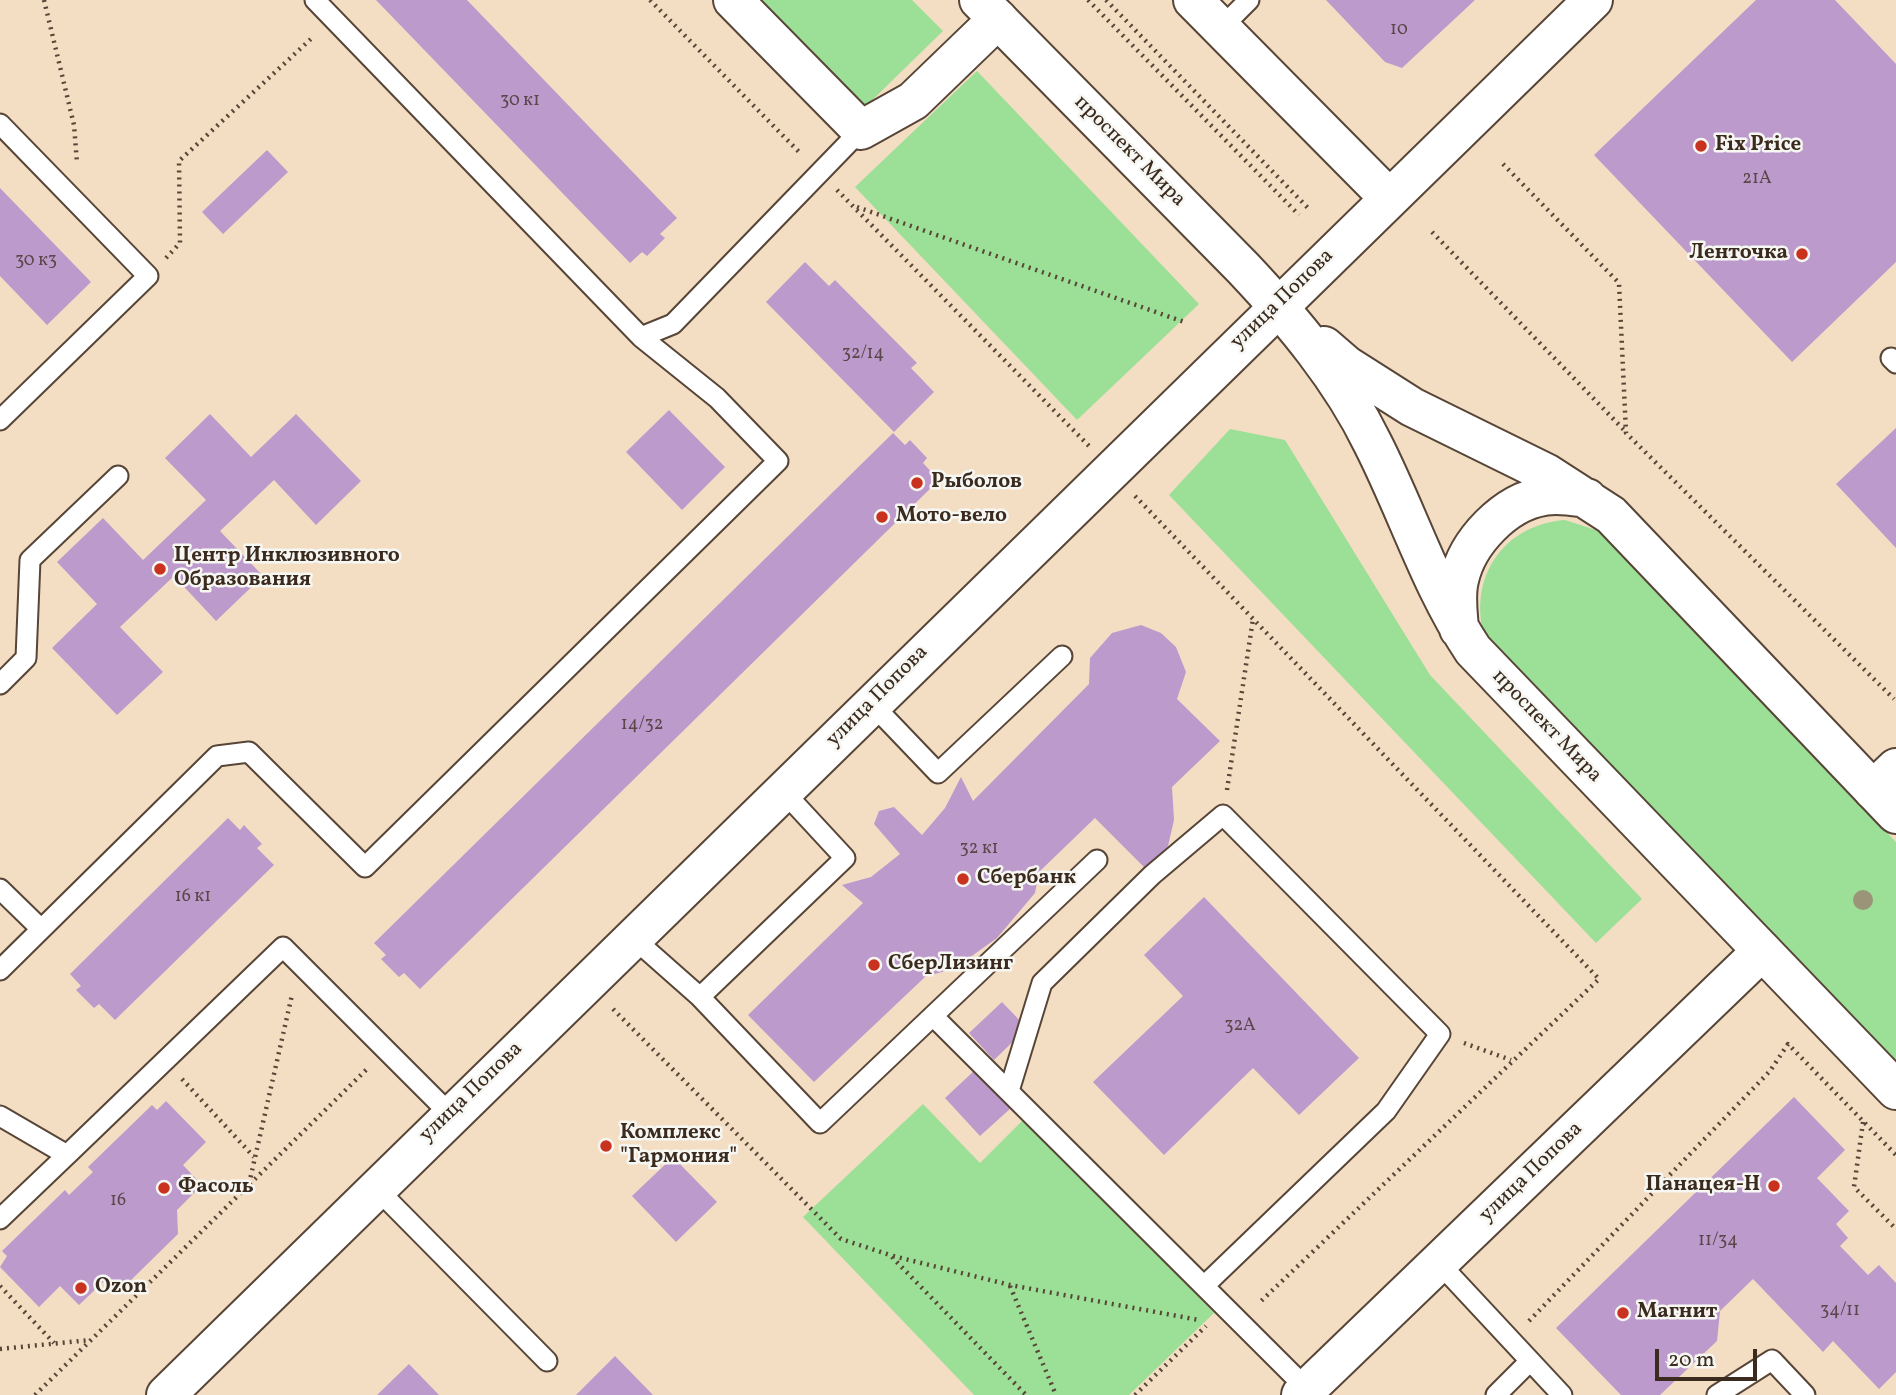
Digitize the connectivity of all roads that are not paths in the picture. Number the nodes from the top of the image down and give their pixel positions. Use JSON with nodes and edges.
{"nodes":[{"id":1,"x":315,"y":0,"type":"edge"},
{"id":2,"x":733,"y":0,"type":"edge"},
{"id":3,"x":1193,"y":0,"type":"edge"},
{"id":4,"x":1249,"y":0,"type":"edge"},
{"id":5,"x":1592,"y":0,"type":"edge"},
{"id":6,"x":988,"y":10,"type":"edge"},
{"id":7,"x":1221,"y":28,"type":"junction"},
{"id":8,"x":0,"y":124,"type":"edge"},
{"id":9,"x":861,"y":130,"type":"junction"},
{"id":10,"x":1388,"y":197,"type":"junction"},
{"id":11,"x":1278,"y":305,"type":"junction"},
{"id":12,"x":641,"y":337,"type":"junction"},
{"id":13,"x":0,"y":420,"type":"edge"},
{"id":14,"x":118,"y":476,"type":"dead end"},
{"id":15,"x":1587,"y":498,"type":"junction"},
{"id":16,"x":1459,"y":630,"type":"junction"},
{"id":17,"x":1062,"y":656,"type":"dead end"},
{"id":18,"x":0,"y":684,"type":"edge"},
{"id":19,"x":871,"y":703,"type":"junction"},
{"id":20,"x":783,"y":791,"type":"junction"},
{"id":21,"x":1888,"y":791,"type":"edge"},
{"id":22,"x":1097,"y":860,"type":"dead end"},
{"id":23,"x":0,"y":888,"type":"edge"},
{"id":24,"x":41,"y":929,"type":"junction"},
{"id":25,"x":631,"y":936,"type":"junction"},
{"id":26,"x":1762,"y":951,"type":"junction"},
{"id":27,"x":0,"y":970,"type":"edge"},
{"id":28,"x":700,"y":997,"type":"junction"},
{"id":29,"x":933,"y":1016,"type":"junction"},
{"id":30,"x":1896,"y":1090,"type":"edge"},
{"id":31,"x":1009,"y":1091,"type":"junction"},
{"id":32,"x":450,"y":1114,"type":"junction"},
{"id":33,"x":0,"y":1116,"type":"edge"},
{"id":34,"x":67,"y":1154,"type":"junction"},
{"id":35,"x":376,"y":1188,"type":"junction"},
{"id":36,"x":0,"y":1219,"type":"edge"},
{"id":37,"x":1438,"y":1263,"type":"junction"},
{"id":38,"x":1204,"y":1286,"type":"junction"},
{"id":39,"x":1530,"y":1361,"type":"junction"},
{"id":40,"x":547,"y":1362,"type":"dead end"},
{"id":41,"x":1304,"y":1392,"type":"edge"},
{"id":42,"x":166,"y":1395,"type":"edge"},
{"id":43,"x":1496,"y":1395,"type":"edge"},
{"id":44,"x":1562,"y":1395,"type":"edge"},
{"id":45,"x":1717,"y":1395,"type":"edge"},
{"id":46,"x":1805,"y":1395,"type":"edge"}],
"edges":[{"from":1,"to":12,"type":"lane"},
{"from":2,"to":9,"type":"street"},
{"from":3,"to":7,"type":"street"},
{"from":4,"to":7,"type":"lane"},
{"from":5,"to":10,"type":"street","name":"улица Попова"},
{"from":6,"to":9,"type":"street"},
{"from":6,"to":11,"type":"street","name":"проспект Мира"},
{"from":7,"to":10,"type":"street"},
{"from":8,"to":13,"type":"lane"},
{"from":9,"to":12,"type":"lane"},
{"from":10,"to":11,"type":"street","name":"улица Попова"},
{"from":11,"to":15,"type":"street","name":"проспект Мира"},
{"from":11,"to":16,"type":"street","name":"проспект Мира"},
{"from":11,"to":19,"type":"street","name":"улица Попова"},
{"from":12,"to":24,"type":"lane"},
{"from":14,"to":18,"type":"lane"},
{"from":15,"to":16,"type":"street"},
{"from":15,"to":21,"type":"street","name":"проспект Мира"},
{"from":16,"to":26,"type":"street","name":"проспект Мира"},
{"from":17,"to":19,"type":"lane"},
{"from":19,"to":20,"type":"street","name":"улица Попова"},
{"from":20,"to":25,"type":"street","name":"улица Попова"},
{"from":20,"to":28,"type":"lane"},
{"from":22,"to":29,"type":"lane"},
{"from":23,"to":24,"type":"lane"},
{"from":24,"to":27,"type":"lane"},
{"from":25,"to":28,"type":"lane"},
{"from":25,"to":32,"type":"street","name":"улица Попова"},
{"from":26,"to":30,"type":"street","name":"проспект Мира"},
{"from":26,"to":37,"type":"street","name":"улица Попова"},
{"from":28,"to":29,"type":"lane"},
{"from":29,"to":31,"type":"lane"},
{"from":31,"to":38,"type":"lane"},
{"from":31,"to":38,"type":"lane"},
{"from":32,"to":34,"type":"lane"},
{"from":32,"to":35,"type":"street","name":"улица Попова"},
{"from":33,"to":34,"type":"lane"},
{"from":34,"to":36,"type":"lane"},
{"from":35,"to":40,"type":"lane"},
{"from":35,"to":42,"type":"street","name":"улица Попова"},
{"from":37,"to":39,"type":"lane"},
{"from":37,"to":41,"type":"street","name":"улица Попова"},
{"from":38,"to":41,"type":"lane"},
{"from":39,"to":43,"type":"lane"},
{"from":39,"to":44,"type":"lane"},
{"from":45,"to":46,"type":"lane"}]}
